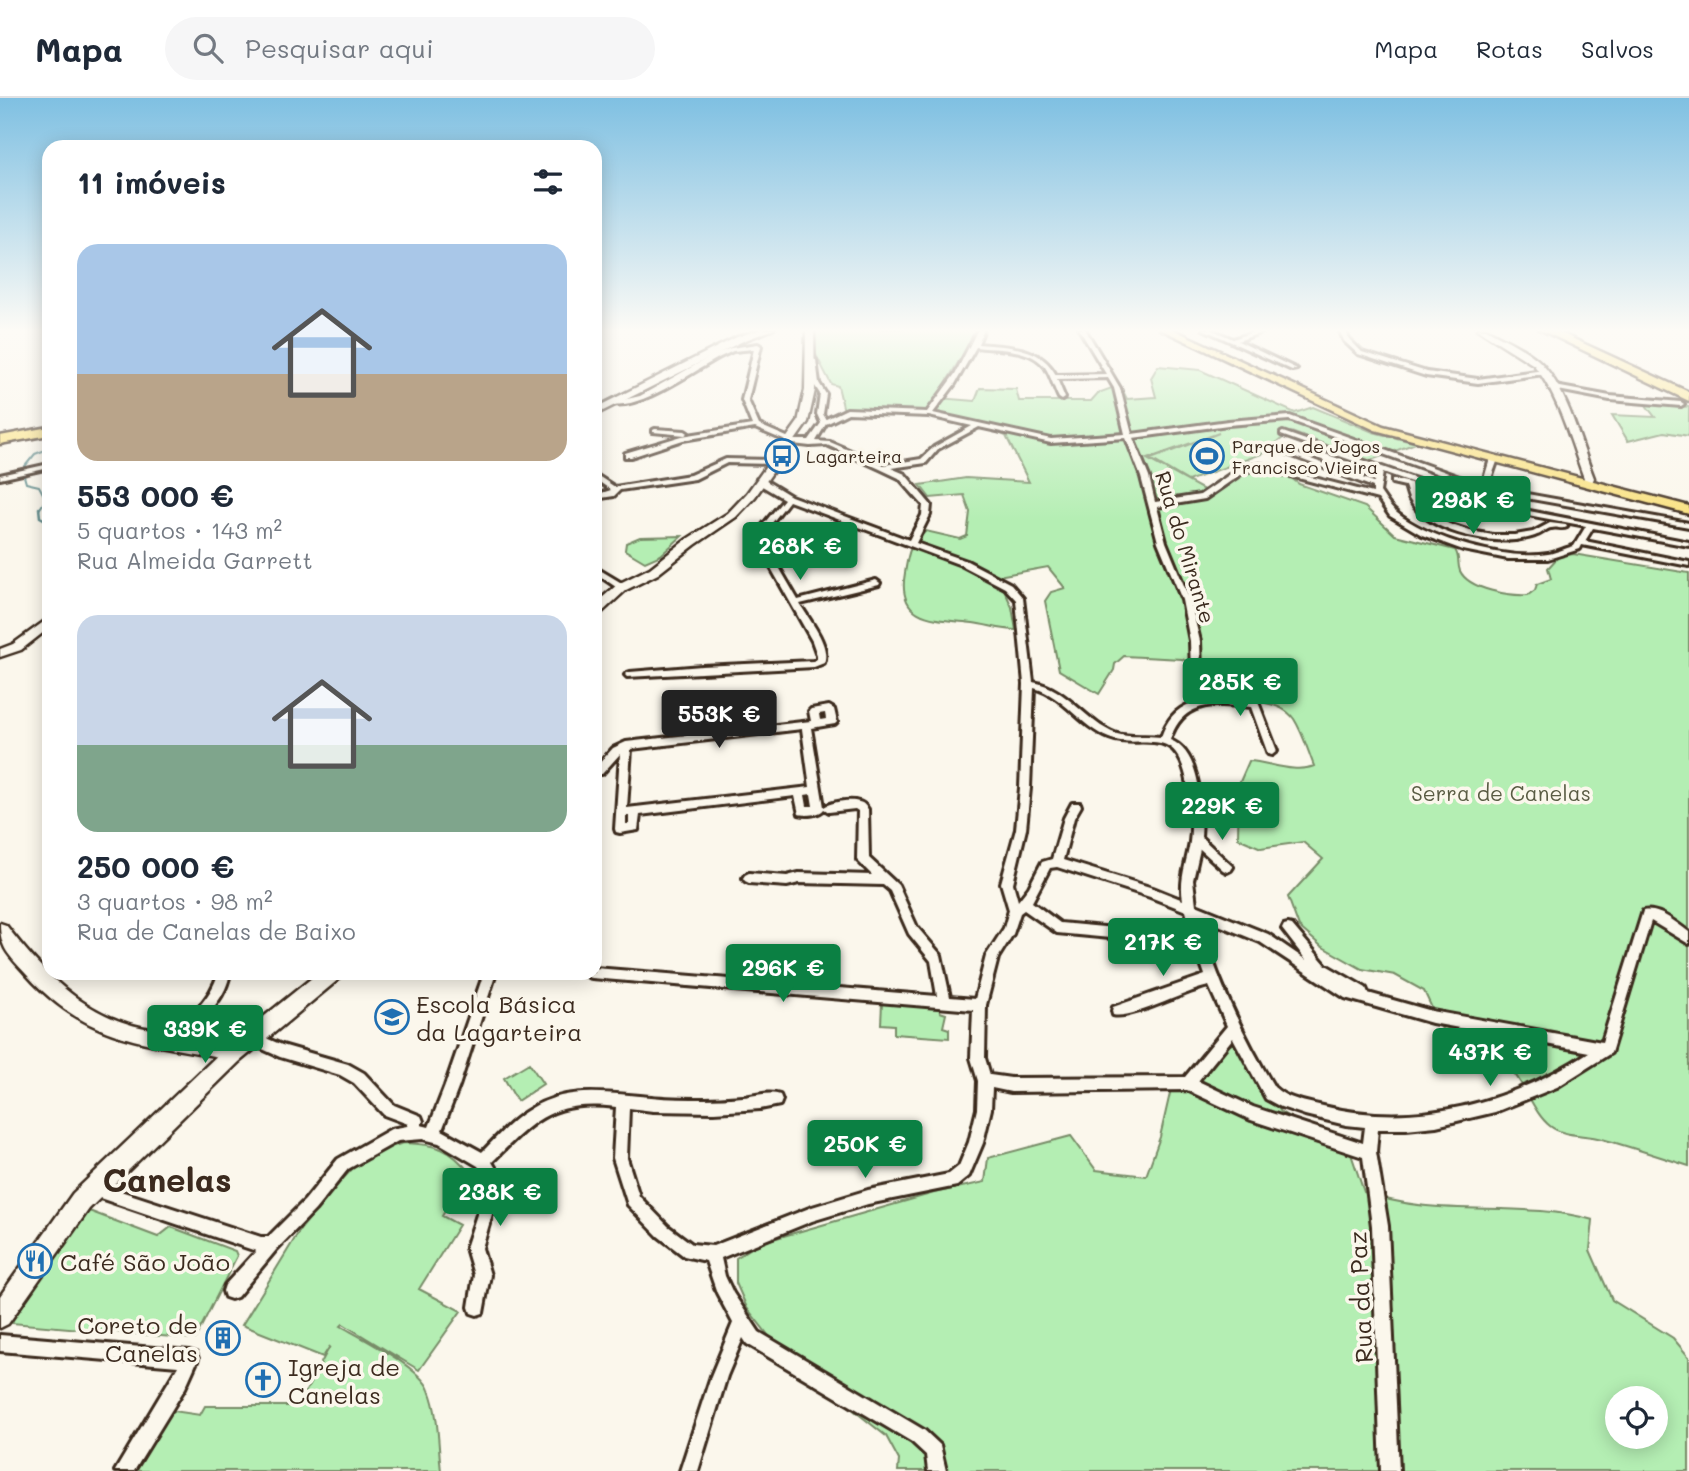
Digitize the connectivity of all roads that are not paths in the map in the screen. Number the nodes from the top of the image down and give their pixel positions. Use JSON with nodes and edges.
{"nodes":[{"id":1,"x":633,"y":393,"type":"edge"},
{"id":2,"x":648,"y":393,"type":"edge"},
{"id":3,"x":747,"y":393,"type":"edge"},
{"id":4,"x":809,"y":393,"type":"edge"},
{"id":5,"x":823,"y":393,"type":"edge"},
{"id":6,"x":945,"y":393,"type":"edge"},
{"id":7,"x":1060,"y":393,"type":"edge"},
{"id":8,"x":1120,"y":393,"type":"edge"},
{"id":9,"x":1304,"y":393,"type":"edge"},
{"id":10,"x":1557,"y":393,"type":"edge"},
{"id":11,"x":1583,"y":393,"type":"edge"},
{"id":12,"x":1062,"y":398,"type":"dead end"},
{"id":13,"x":1685,"y":400,"type":"edge"},
{"id":14,"x":613,"y":403,"type":"junction"},
{"id":15,"x":602,"y":408,"type":"edge"},
{"id":16,"x":929,"y":414,"type":"junction"},
{"id":17,"x":822,"y":425,"type":"junction"},
{"id":18,"x":978,"y":425,"type":"junction"},
{"id":19,"x":753,"y":426,"type":"junction"},
{"id":20,"x":655,"y":431,"type":"dead end"},
{"id":21,"x":42,"y":432,"type":"edge"},
{"id":22,"x":1283,"y":434,"type":"dead end"},
{"id":23,"x":1129,"y":436,"type":"junction"},
{"id":24,"x":0,"y":440,"type":"edge"},
{"id":25,"x":42,"y":440,"type":"edge"},
{"id":26,"x":790,"y":441,"type":"junction"},
{"id":27,"x":810,"y":444,"type":"junction"},
{"id":28,"x":0,"y":447,"type":"edge"},
{"id":29,"x":1276,"y":448,"type":"dead end"},
{"id":30,"x":628,"y":454,"type":"dead end"},
{"id":31,"x":1494,"y":459,"type":"junction"},
{"id":32,"x":774,"y":461,"type":"junction"},
{"id":33,"x":883,"y":467,"type":"junction"},
{"id":34,"x":42,"y":468,"type":"edge"},
{"id":35,"x":1378,"y":471,"type":"junction"},
{"id":36,"x":0,"y":477,"type":"edge"},
{"id":37,"x":602,"y":481,"type":"edge"},
{"id":38,"x":760,"y":481,"type":"junction"},
{"id":39,"x":1588,"y":483,"type":"junction"},
{"id":40,"x":1374,"y":485,"type":"junction"},
{"id":41,"x":1484,"y":488,"type":"junction"},
{"id":42,"x":615,"y":491,"type":"junction"},
{"id":43,"x":602,"y":495,"type":"edge"},
{"id":44,"x":1377,"y":497,"type":"junction"},
{"id":45,"x":788,"y":498,"type":"junction"},
{"id":46,"x":1479,"y":503,"type":"junction"},
{"id":47,"x":1152,"y":505,"type":"junction"},
{"id":48,"x":1689,"y":510,"type":"edge"},
{"id":49,"x":1689,"y":525,"type":"edge"},
{"id":50,"x":1590,"y":529,"type":"junction"},
{"id":51,"x":912,"y":543,"type":"junction"},
{"id":52,"x":1581,"y":543,"type":"junction"},
{"id":53,"x":1689,"y":544,"type":"edge"},
{"id":54,"x":1689,"y":564,"type":"edge"},
{"id":55,"x":602,"y":574,"type":"edge"},
{"id":56,"x":876,"y":583,"type":"dead end"},
{"id":57,"x":622,"y":587,"type":"junction"},
{"id":58,"x":796,"y":603,"type":"junction"},
{"id":59,"x":602,"y":605,"type":"edge"},
{"id":60,"x":42,"y":628,"type":"edge"},
{"id":61,"x":0,"y":653,"type":"edge"},
{"id":62,"x":631,"y":675,"type":"dead end"},
{"id":63,"x":1029,"y":684,"type":"junction"},
{"id":64,"x":1197,"y":703,"type":"junction"},
{"id":65,"x":1166,"y":741,"type":"junction"},
{"id":66,"x":627,"y":746,"type":"junction"},
{"id":67,"x":1272,"y":751,"type":"dead end"},
{"id":68,"x":602,"y":767,"type":"edge"},
{"id":69,"x":625,"y":769,"type":"junction"},
{"id":70,"x":602,"y":771,"type":"edge"},
{"id":71,"x":815,"y":790,"type":"junction"},
{"id":72,"x":799,"y":792,"type":"junction"},
{"id":73,"x":1076,"y":806,"type":"dead end"},
{"id":74,"x":824,"y":808,"type":"junction"},
{"id":75,"x":1196,"y":839,"type":"junction"},
{"id":76,"x":1057,"y":862,"type":"junction"},
{"id":77,"x":1227,"y":867,"type":"dead end"},
{"id":78,"x":749,"y":878,"type":"dead end"},
{"id":79,"x":885,"y":880,"type":"junction"},
{"id":80,"x":1019,"y":906,"type":"junction"},
{"id":81,"x":1191,"y":909,"type":"junction"},
{"id":82,"x":1288,"y":929,"type":"dead end"},
{"id":83,"x":0,"y":930,"type":"edge"},
{"id":84,"x":1689,"y":939,"type":"edge"},
{"id":85,"x":1199,"y":941,"type":"junction"},
{"id":86,"x":602,"y":974,"type":"edge"},
{"id":87,"x":42,"y":978,"type":"edge"},
{"id":88,"x":1214,"y":979,"type":"junction"},
{"id":89,"x":44,"y":980,"type":"edge"},
{"id":90,"x":223,"y":980,"type":"edge"},
{"id":91,"x":323,"y":980,"type":"edge"},
{"id":92,"x":488,"y":980,"type":"edge"},
{"id":93,"x":1371,"y":1000,"type":"junction"},
{"id":94,"x":944,"y":1001,"type":"junction"},
{"id":95,"x":980,"y":1005,"type":"junction"},
{"id":96,"x":1118,"y":1011,"type":"dead end"},
{"id":97,"x":1235,"y":1026,"type":"junction"},
{"id":98,"x":252,"y":1038,"type":"junction"},
{"id":99,"x":190,"y":1043,"type":"junction"},
{"id":100,"x":1606,"y":1049,"type":"junction"},
{"id":101,"x":232,"y":1055,"type":"junction"},
{"id":102,"x":985,"y":1081,"type":"junction"},
{"id":103,"x":1188,"y":1083,"type":"junction"},
{"id":104,"x":623,"y":1100,"type":"junction"},
{"id":105,"x":775,"y":1100,"type":"dead end"},
{"id":106,"x":1372,"y":1122,"type":"junction"},
{"id":107,"x":411,"y":1133,"type":"junction"},
{"id":108,"x":433,"y":1135,"type":"junction"},
{"id":109,"x":1369,"y":1152,"type":"junction"},
{"id":110,"x":483,"y":1161,"type":"junction"},
{"id":111,"x":93,"y":1189,"type":"junction"},
{"id":112,"x":271,"y":1245,"type":"junction"},
{"id":113,"x":713,"y":1254,"type":"junction"},
{"id":114,"x":231,"y":1292,"type":"dead end"},
{"id":115,"x":478,"y":1307,"type":"dead end"},
{"id":116,"x":0,"y":1316,"type":"edge"},
{"id":117,"x":741,"y":1322,"type":"junction"},
{"id":118,"x":0,"y":1343,"type":"edge"},
{"id":119,"x":124,"y":1471,"type":"edge"},
{"id":120,"x":689,"y":1471,"type":"edge"},
{"id":121,"x":937,"y":1471,"type":"edge"},
{"id":122,"x":1390,"y":1471,"type":"edge"}],
"edges":[{"from":1,"to":14,"type":"main road"},
{"from":2,"to":14,"type":"street"},
{"from":3,"to":19,"type":"street"},
{"from":4,"to":26,"type":"main road"},
{"from":5,"to":17,"type":"street"},
{"from":6,"to":16,"type":"street"},
{"from":7,"to":12,"type":"street"},
{"from":8,"to":23,"type":"street","name":"Rua do Mirante"},
{"from":9,"to":31,"type":"main road"},
{"from":10,"to":39,"type":"street"},
{"from":11,"to":13,"type":"street"},
{"from":14,"to":15,"type":"main road"},
{"from":16,"to":17,"type":"street"},
{"from":16,"to":18,"type":"street"},
{"from":17,"to":27,"type":"street"},
{"from":18,"to":23,"type":"street"},
{"from":18,"to":33,"type":"street"},
{"from":19,"to":20,"type":"street"},
{"from":19,"to":26,"type":"street"},
{"from":19,"to":30,"type":"street"},
{"from":21,"to":24,"type":"highway"},
{"from":22,"to":35,"type":"street"},
{"from":23,"to":41,"type":"street"},
{"from":23,"to":47,"type":"street","name":"Rua do Mirante"},
{"from":25,"to":28,"type":"highway"},
{"from":26,"to":27,"type":"street"},
{"from":26,"to":32,"type":"main road"},
{"from":27,"to":33,"type":"street"},
{"from":29,"to":40,"type":"street"},
{"from":31,"to":39,"type":"main road"},
{"from":31,"to":41,"type":"street"},
{"from":32,"to":38,"type":"main road"},
{"from":32,"to":42,"type":"street"},
{"from":33,"to":51,"type":"street"},
{"from":34,"to":36,"type":"street"},
{"from":35,"to":40,"type":"street"},
{"from":35,"to":46,"type":"street"},
{"from":35,"to":50,"type":"street"},
{"from":37,"to":42,"type":"street"},
{"from":38,"to":45,"type":"street"},
{"from":38,"to":57,"type":"main road"},
{"from":39,"to":48,"type":"main road"},
{"from":40,"to":44,"type":"street"},
{"from":41,"to":46,"type":"street"},
{"from":41,"to":49,"type":"street"},
{"from":42,"to":43,"type":"street"},
{"from":44,"to":47,"type":"street"},
{"from":44,"to":52,"type":"street"},
{"from":45,"to":51,"type":"street"},
{"from":45,"to":58,"type":"street"},
{"from":46,"to":50,"type":"street"},
{"from":47,"to":64,"type":"street","name":"Rua do Mirante"},
{"from":50,"to":52,"type":"street"},
{"from":50,"to":53,"type":"street"},
{"from":51,"to":63,"type":"street"},
{"from":52,"to":54,"type":"street"},
{"from":55,"to":57,"type":"street"},
{"from":56,"to":58,"type":"street"},
{"from":57,"to":59,"type":"main road"},
{"from":58,"to":62,"type":"street"},
{"from":60,"to":61,"type":"street"},
{"from":63,"to":65,"type":"street"},
{"from":63,"to":80,"type":"street"},
{"from":64,"to":65,"type":"street"},
{"from":64,"to":67,"type":"street"},
{"from":65,"to":75,"type":"street"},
{"from":66,"to":68,"type":"street"},
{"from":66,"to":69,"type":"street"},
{"from":66,"to":71,"type":"street"},
{"from":69,"to":70,"type":"street"},
{"from":69,"to":72,"type":"street"},
{"from":71,"to":72,"type":"street"},
{"from":71,"to":74,"type":"street"},
{"from":72,"to":74,"type":"street"},
{"from":73,"to":76,"type":"street"},
{"from":74,"to":79,"type":"street"},
{"from":75,"to":77,"type":"street"},
{"from":75,"to":81,"type":"street"},
{"from":76,"to":80,"type":"street"},
{"from":76,"to":81,"type":"street"},
{"from":78,"to":79,"type":"street"},
{"from":79,"to":94,"type":"street"},
{"from":80,"to":85,"type":"street"},
{"from":80,"to":95,"type":"street"},
{"from":81,"to":85,"type":"street"},
{"from":81,"to":93,"type":"street"},
{"from":82,"to":93,"type":"street"},
{"from":83,"to":87,"type":"street"},
{"from":84,"to":100,"type":"street"},
{"from":85,"to":88,"type":"street"},
{"from":86,"to":94,"type":"street"},
{"from":88,"to":96,"type":"street"},
{"from":88,"to":97,"type":"street"},
{"from":89,"to":99,"type":"street"},
{"from":90,"to":99,"type":"street"},
{"from":91,"to":98,"type":"main road"},
{"from":92,"to":108,"type":"street"},
{"from":93,"to":100,"type":"street"},
{"from":94,"to":95,"type":"street"},
{"from":95,"to":102,"type":"street"},
{"from":97,"to":103,"type":"street"},
{"from":97,"to":106,"type":"street"},
{"from":98,"to":101,"type":"main road"},
{"from":98,"to":107,"type":"street"},
{"from":99,"to":101,"type":"street"},
{"from":100,"to":106,"type":"street"},
{"from":101,"to":111,"type":"main road"},
{"from":102,"to":103,"type":"street"},
{"from":102,"to":113,"type":"street"},
{"from":103,"to":109,"type":"street"},
{"from":104,"to":105,"type":"street"},
{"from":104,"to":110,"type":"street"},
{"from":104,"to":113,"type":"street"},
{"from":106,"to":109,"type":"street","name":"Rua da Paz"},
{"from":107,"to":108,"type":"street"},
{"from":107,"to":112,"type":"street"},
{"from":108,"to":110,"type":"street"},
{"from":109,"to":122,"type":"street","name":"Rua da Paz"},
{"from":110,"to":115,"type":"street"},
{"from":111,"to":112,"type":"street"},
{"from":111,"to":116,"type":"main road"},
{"from":112,"to":114,"type":"street"},
{"from":113,"to":117,"type":"street"},
{"from":117,"to":120,"type":"street"},
{"from":117,"to":121,"type":"street"},
{"from":118,"to":119,"type":"street"}]}
